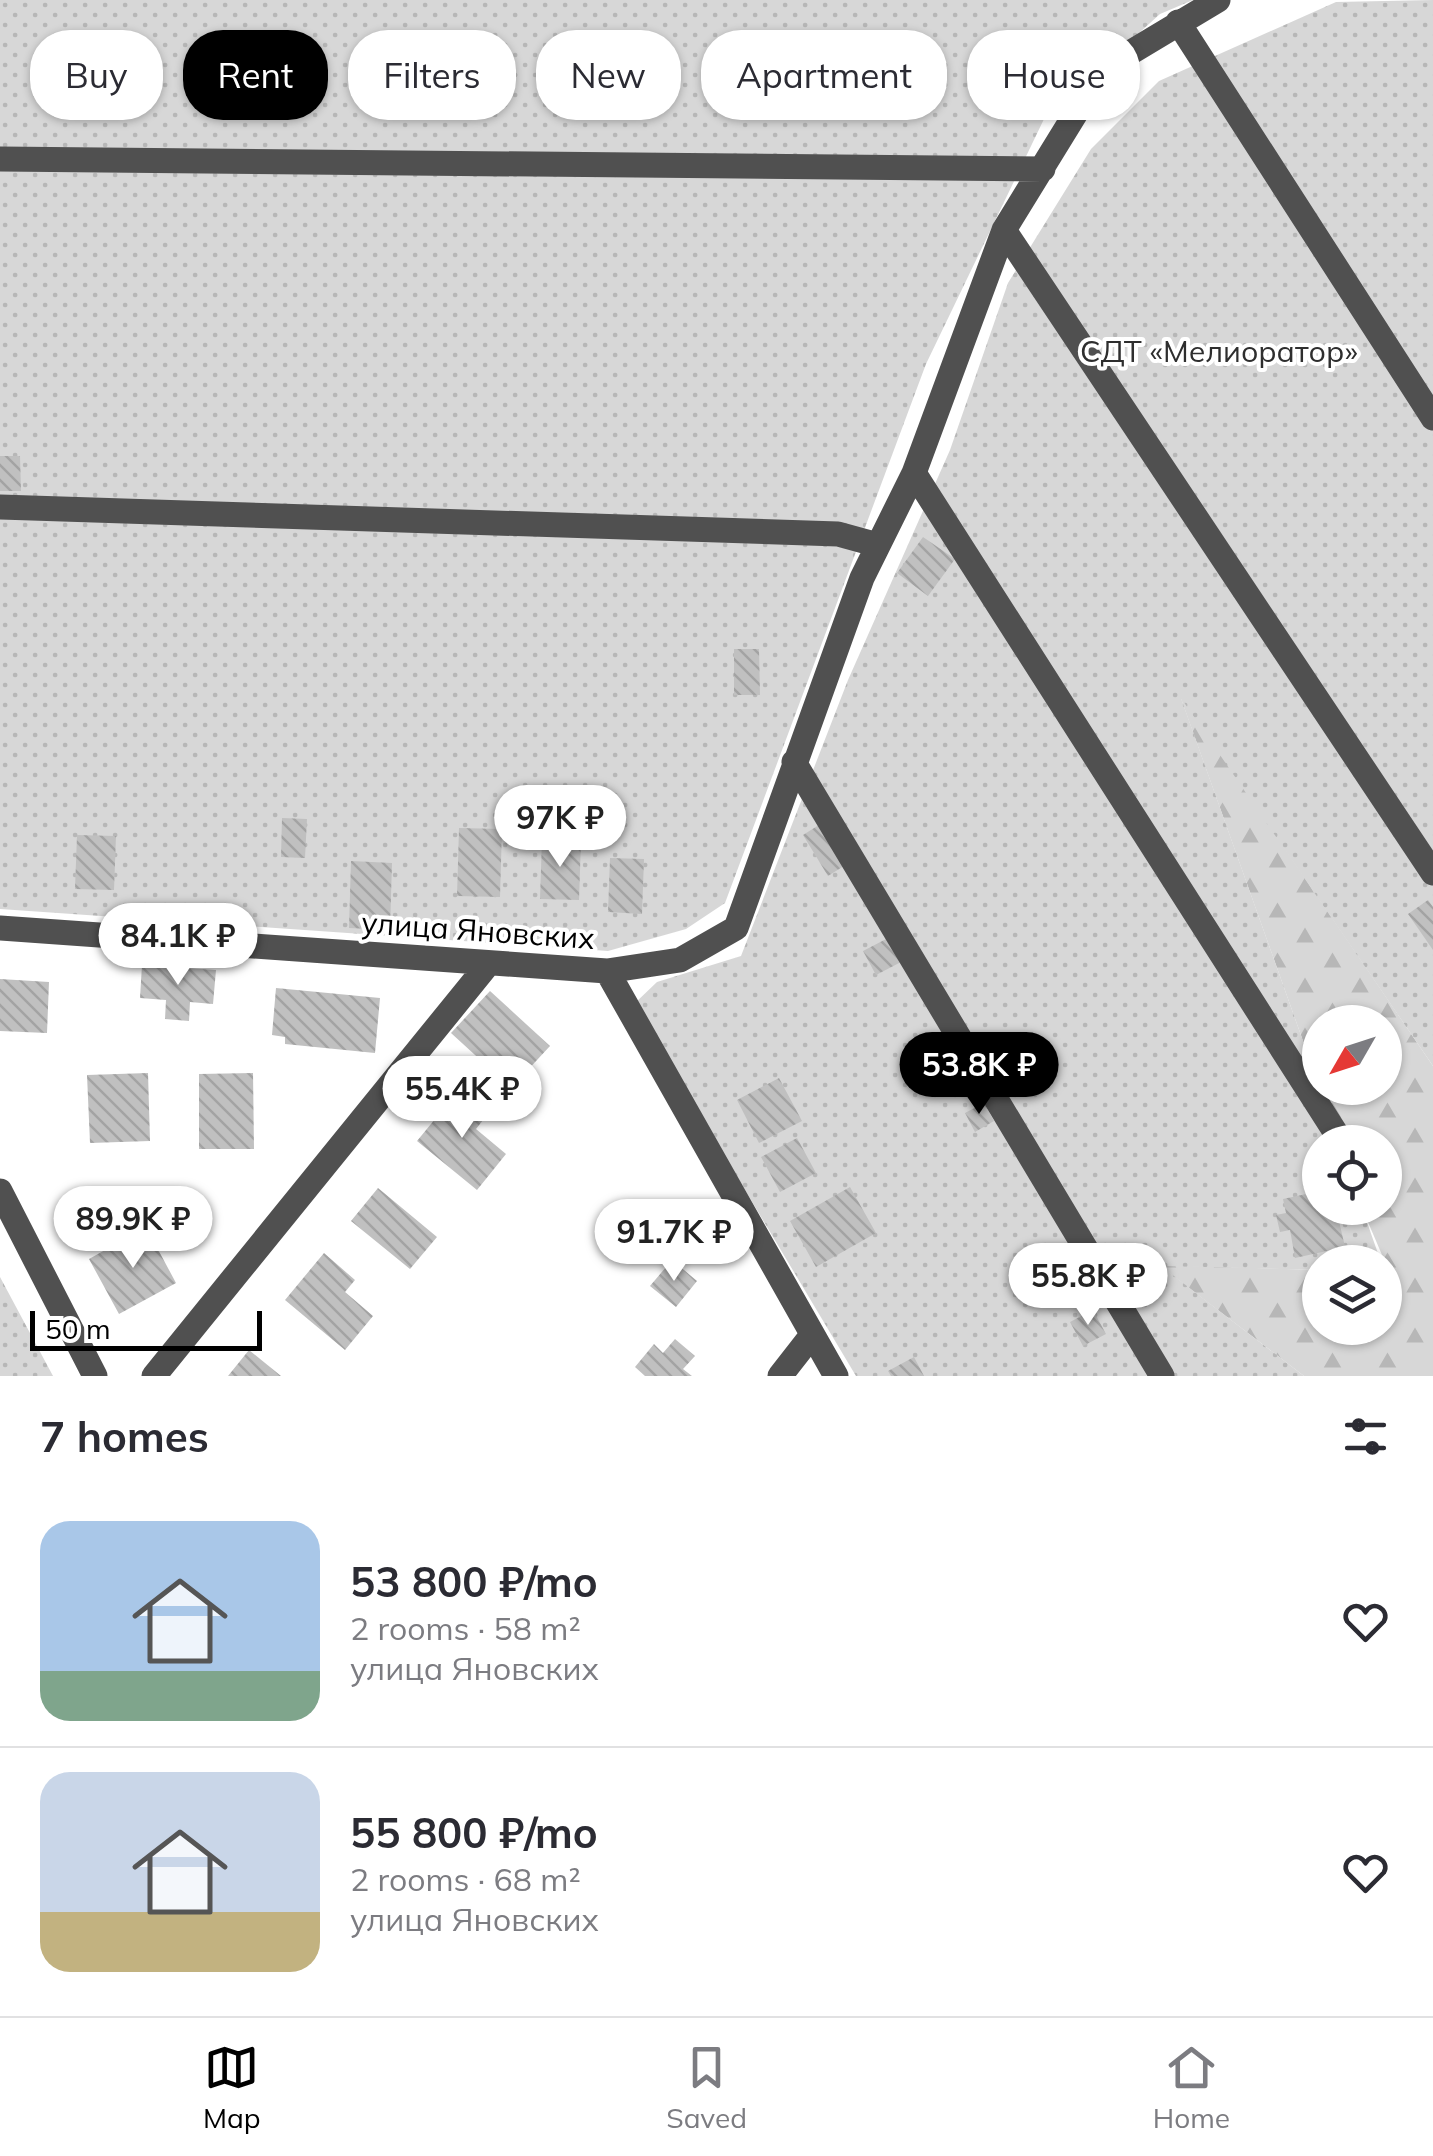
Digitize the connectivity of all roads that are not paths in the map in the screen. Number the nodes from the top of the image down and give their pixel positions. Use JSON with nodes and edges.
{"nodes":[{"id":1,"x":1218,"y":0,"type":"edge"},
{"id":2,"x":1178,"y":22,"type":"junction"},
{"id":3,"x":0,"y":159,"type":"edge"},
{"id":4,"x":1042,"y":169,"type":"junction"},
{"id":5,"x":1004,"y":230,"type":"junction"},
{"id":6,"x":1433,"y":418,"type":"edge"},
{"id":7,"x":914,"y":473,"type":"junction"},
{"id":8,"x":0,"y":507,"type":"edge"},
{"id":9,"x":878,"y":545,"type":"junction"},
{"id":10,"x":794,"y":762,"type":"junction"},
{"id":11,"x":1433,"y":873,"type":"edge"},
{"id":12,"x":0,"y":928,"type":"edge"},
{"id":13,"x":489,"y":963,"type":"junction"},
{"id":14,"x":607,"y":972,"type":"junction"},
{"id":15,"x":1332,"y":1125,"type":"edge"},
{"id":16,"x":0,"y":1191,"type":"edge"},
{"id":17,"x":812,"y":1335,"type":"junction"},
{"id":18,"x":95,"y":1376,"type":"edge"},
{"id":19,"x":154,"y":1376,"type":"edge"},
{"id":20,"x":780,"y":1376,"type":"edge"},
{"id":21,"x":836,"y":1376,"type":"edge"},
{"id":22,"x":1162,"y":1376,"type":"edge"}],
"edges":[{"from":1,"to":2,"type":"street"},
{"from":2,"to":4,"type":"street"},
{"from":2,"to":6,"type":"street"},
{"from":3,"to":4,"type":"street"},
{"from":4,"to":5,"type":"street"},
{"from":5,"to":7,"type":"street"},
{"from":5,"to":11,"type":"street"},
{"from":7,"to":9,"type":"street"},
{"from":7,"to":15,"type":"street"},
{"from":8,"to":9,"type":"street"},
{"from":9,"to":10,"type":"street"},
{"from":10,"to":14,"type":"street"},
{"from":10,"to":22,"type":"street"},
{"from":12,"to":13,"type":"street","name":"улица Яновских"},
{"from":13,"to":14,"type":"street","name":"улица Яновских"},
{"from":13,"to":19,"type":"street"},
{"from":14,"to":17,"type":"street","name":"улица Яновских"},
{"from":16,"to":18,"type":"street"},
{"from":17,"to":20,"type":"street"},
{"from":17,"to":21,"type":"street","name":"улица Яновских"}]}
